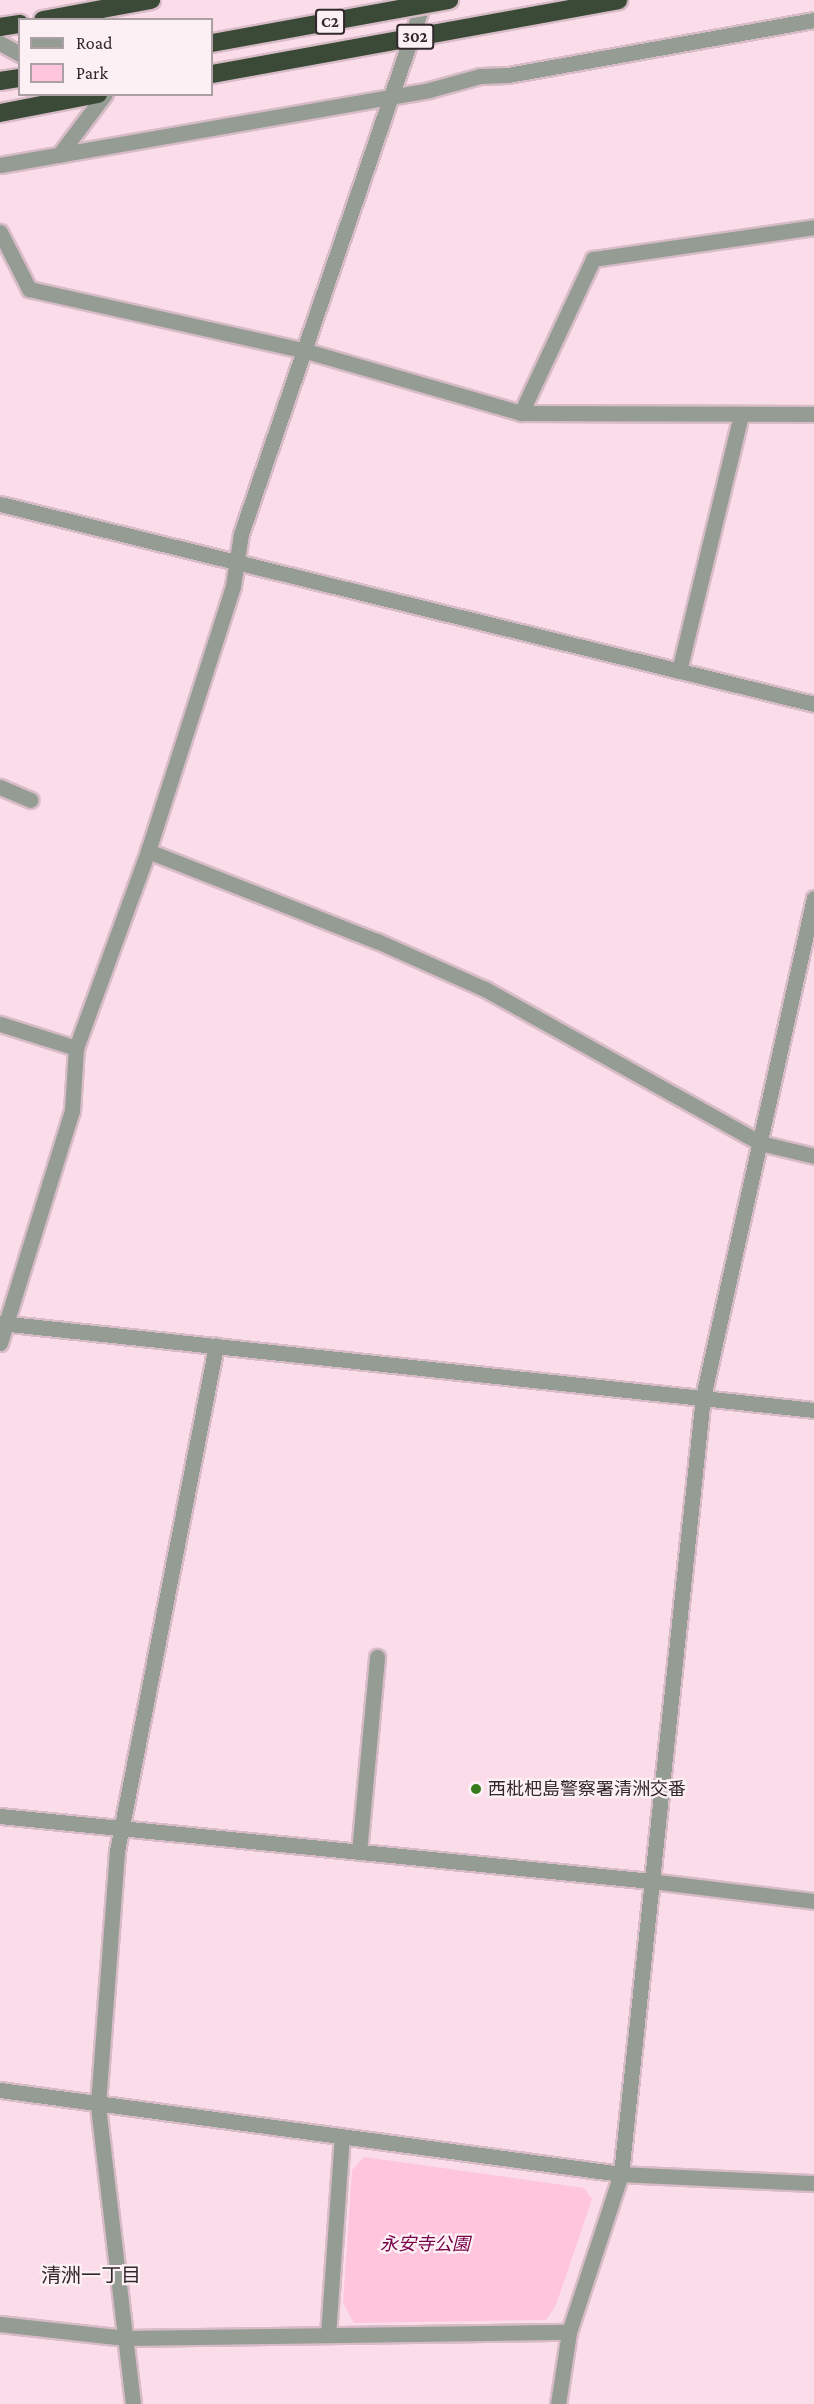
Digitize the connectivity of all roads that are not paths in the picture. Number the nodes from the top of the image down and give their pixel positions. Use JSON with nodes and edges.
{"nodes":[{"id":1,"x":151,"y":0,"type":"edge"},
{"id":2,"x":423,"y":0,"type":"edge"},
{"id":3,"x":449,"y":0,"type":"edge"},
{"id":4,"x":618,"y":0,"type":"edge"},
{"id":5,"x":54,"y":18,"type":"edge"},
{"id":6,"x":814,"y":20,"type":"edge"},
{"id":7,"x":18,"y":24,"type":"edge"},
{"id":8,"x":0,"y":27,"type":"edge"},
{"id":9,"x":410,"y":38,"type":"junction"},
{"id":10,"x":0,"y":43,"type":"edge"},
{"id":11,"x":213,"y":43,"type":"edge"},
{"id":12,"x":18,"y":53,"type":"edge"},
{"id":13,"x":213,"y":74,"type":"edge"},
{"id":14,"x":18,"y":78,"type":"edge"},
{"id":15,"x":0,"y":81,"type":"edge"},
{"id":16,"x":91,"y":96,"type":"edge"},
{"id":17,"x":103,"y":96,"type":"edge"},
{"id":18,"x":388,"y":98,"type":"junction"},
{"id":19,"x":0,"y":113,"type":"edge"},
{"id":20,"x":59,"y":155,"type":"junction"},
{"id":21,"x":0,"y":165,"type":"edge"},
{"id":22,"x":814,"y":227,"type":"edge"},
{"id":23,"x":0,"y":232,"type":"edge"},
{"id":24,"x":303,"y":350,"type":"junction"},
{"id":25,"x":521,"y":413,"type":"junction"},
{"id":26,"x":741,"y":414,"type":"junction"},
{"id":27,"x":814,"y":414,"type":"edge"},
{"id":28,"x":0,"y":504,"type":"edge"},
{"id":29,"x":236,"y":562,"type":"junction"},
{"id":30,"x":679,"y":670,"type":"junction"},
{"id":31,"x":814,"y":704,"type":"edge"},
{"id":32,"x":0,"y":787,"type":"edge"},
{"id":33,"x":30,"y":800,"type":"dead end"},
{"id":34,"x":148,"y":851,"type":"junction"},
{"id":35,"x":814,"y":898,"type":"edge"},
{"id":36,"x":809,"y":944,"type":"edge"},
{"id":37,"x":0,"y":1024,"type":"edge"},
{"id":38,"x":76,"y":1048,"type":"junction"},
{"id":39,"x":760,"y":1143,"type":"junction"},
{"id":40,"x":814,"y":1156,"type":"edge"},
{"id":41,"x":3,"y":1324,"type":"edge"},
{"id":42,"x":0,"y":1343,"type":"edge"},
{"id":43,"x":216,"y":1346,"type":"junction"},
{"id":44,"x":703,"y":1397,"type":"junction"},
{"id":45,"x":814,"y":1410,"type":"edge"},
{"id":46,"x":377,"y":1657,"type":"dead end"},
{"id":47,"x":0,"y":1816,"type":"edge"},
{"id":48,"x":119,"y":1828,"type":"junction"},
{"id":49,"x":358,"y":1852,"type":"junction"},
{"id":50,"x":651,"y":1881,"type":"junction"},
{"id":51,"x":814,"y":1901,"type":"edge"},
{"id":52,"x":0,"y":2090,"type":"edge"},
{"id":53,"x":98,"y":2104,"type":"junction"},
{"id":54,"x":342,"y":2137,"type":"junction"},
{"id":55,"x":621,"y":2175,"type":"junction"},
{"id":56,"x":814,"y":2183,"type":"edge"},
{"id":57,"x":0,"y":2324,"type":"edge"},
{"id":58,"x":570,"y":2332,"type":"junction"},
{"id":59,"x":328,"y":2336,"type":"junction"},
{"id":60,"x":125,"y":2338,"type":"junction"},
{"id":61,"x":133,"y":2404,"type":"edge"},
{"id":62,"x":558,"y":2404,"type":"edge"}],
"edges":[{"from":1,"to":5,"type":"highway"},
{"from":2,"to":9,"type":"street"},
{"from":3,"to":11,"type":"highway","number":"C2","bridge":true},
{"from":4,"to":9,"type":"highway","number":"302"},
{"from":6,"to":18,"type":"street"},
{"from":7,"to":8,"type":"highway"},
{"from":9,"to":13,"type":"highway","number":"302"},
{"from":9,"to":18,"type":"street"},
{"from":10,"to":12,"type":"street"},
{"from":14,"to":15,"type":"highway"},
{"from":16,"to":19,"type":"highway"},
{"from":17,"to":20,"type":"street"},
{"from":18,"to":20,"type":"street"},
{"from":18,"to":24,"type":"street"},
{"from":20,"to":21,"type":"street"},
{"from":22,"to":25,"type":"street"},
{"from":23,"to":24,"type":"street"},
{"from":24,"to":25,"type":"street"},
{"from":24,"to":29,"type":"street"},
{"from":25,"to":26,"type":"street"},
{"from":26,"to":27,"type":"street"},
{"from":26,"to":30,"type":"street"},
{"from":28,"to":29,"type":"street"},
{"from":29,"to":30,"type":"street"},
{"from":29,"to":34,"type":"street"},
{"from":30,"to":31,"type":"street"},
{"from":32,"to":33,"type":"street"},
{"from":34,"to":38,"type":"street"},
{"from":34,"to":39,"type":"street"},
{"from":35,"to":36,"type":"street"},
{"from":36,"to":39,"type":"street"},
{"from":37,"to":38,"type":"street"},
{"from":38,"to":41,"type":"street"},
{"from":39,"to":40,"type":"street"},
{"from":39,"to":44,"type":"street"},
{"from":41,"to":42,"type":"street"},
{"from":41,"to":43,"type":"street"},
{"from":43,"to":44,"type":"street"},
{"from":43,"to":48,"type":"street"},
{"from":44,"to":45,"type":"street"},
{"from":44,"to":50,"type":"street"},
{"from":46,"to":49,"type":"street"},
{"from":47,"to":48,"type":"street"},
{"from":48,"to":49,"type":"street"},
{"from":48,"to":53,"type":"street"},
{"from":49,"to":50,"type":"street"},
{"from":50,"to":51,"type":"street"},
{"from":50,"to":55,"type":"street"},
{"from":52,"to":53,"type":"street"},
{"from":53,"to":54,"type":"street"},
{"from":53,"to":60,"type":"street"},
{"from":54,"to":55,"type":"street"},
{"from":54,"to":59,"type":"street"},
{"from":55,"to":56,"type":"street"},
{"from":55,"to":58,"type":"street"},
{"from":57,"to":60,"type":"street"},
{"from":58,"to":59,"type":"street"},
{"from":58,"to":62,"type":"street"},
{"from":59,"to":60,"type":"street"},
{"from":60,"to":61,"type":"street"}]}
